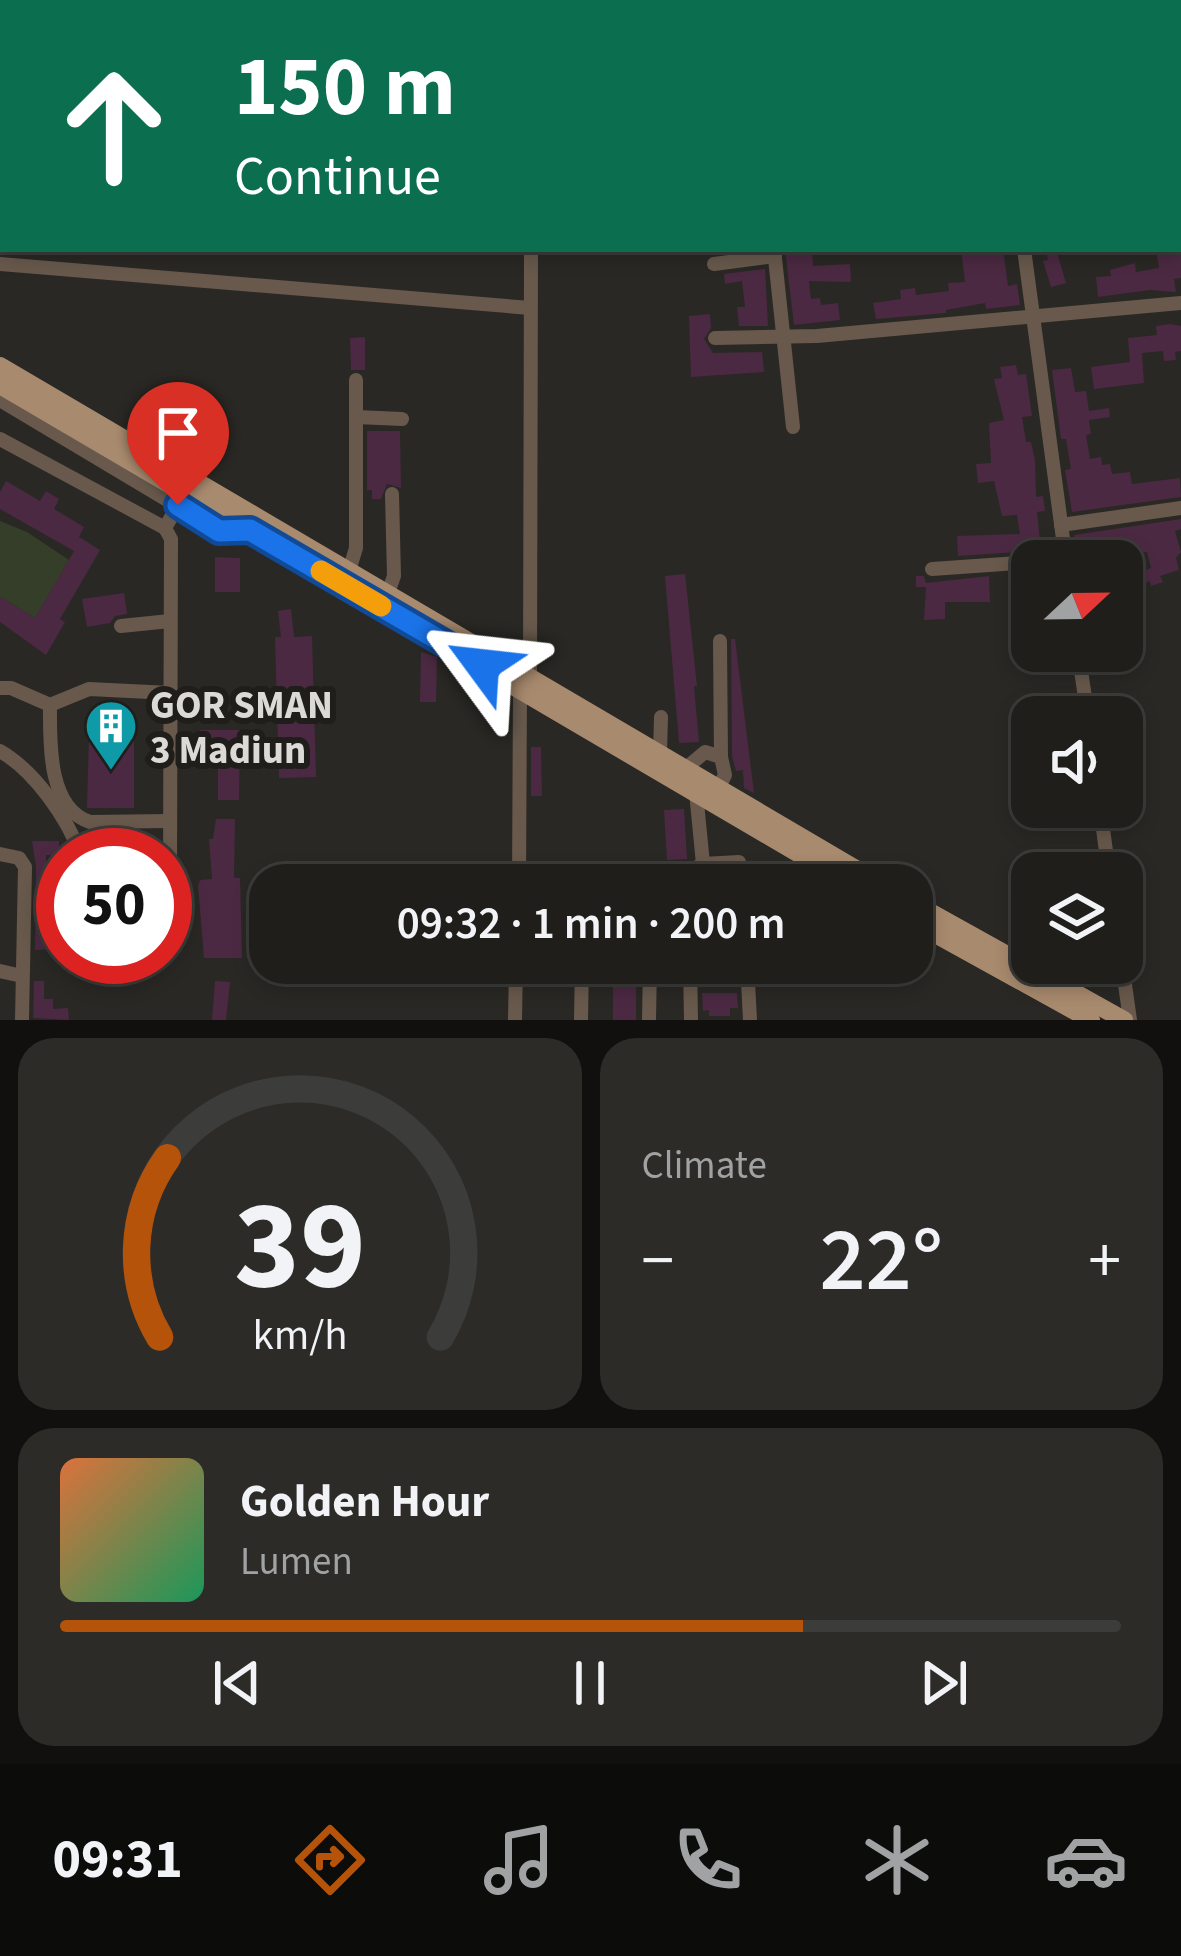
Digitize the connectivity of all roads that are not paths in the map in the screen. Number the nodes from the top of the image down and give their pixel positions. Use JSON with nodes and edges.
{"nodes":[{"id":1,"x":531,"y":252,"type":"edge"},
{"id":2,"x":774,"y":252,"type":"edge"},
{"id":3,"x":1024,"y":252,"type":"edge"},
{"id":4,"x":0,"y":264,"type":"edge"},
{"id":5,"x":714,"y":264,"type":"dead end"},
{"id":6,"x":1181,"y":303,"type":"edge"},
{"id":7,"x":530,"y":308,"type":"junction"},
{"id":8,"x":1034,"y":316,"type":"junction"},
{"id":9,"x":784,"y":334,"type":"junction"},
{"id":10,"x":715,"y":338,"type":"dead end"},
{"id":11,"x":0,"y":366,"type":"edge"},
{"id":12,"x":356,"y":380,"type":"dead end"},
{"id":13,"x":0,"y":386,"type":"edge"},
{"id":14,"x":0,"y":400,"type":"edge"},
{"id":15,"x":356,"y":417,"type":"junction"},
{"id":16,"x":402,"y":419,"type":"dead end"},
{"id":17,"x":793,"y":427,"type":"dead end"},
{"id":18,"x":92,"y":431,"type":"junction"},
{"id":19,"x":0,"y":439,"type":"edge"},
{"id":20,"x":392,"y":494,"type":"dead end"},
{"id":21,"x":181,"y":500,"type":"junction"},
{"id":22,"x":1181,"y":508,"type":"edge"},
{"id":23,"x":1061,"y":525,"type":"junction"},
{"id":24,"x":165,"y":528,"type":"junction"},
{"id":25,"x":1062,"y":540,"type":"edge"},
{"id":26,"x":1011,"y":563,"type":"edge"},
{"id":27,"x":932,"y":569,"type":"dead end"},
{"id":28,"x":349,"y":571,"type":"junction"},
{"id":29,"x":388,"y":593,"type":"junction"},
{"id":30,"x":170,"y":620,"type":"junction"},
{"id":31,"x":121,"y":626,"type":"dead end"},
{"id":32,"x":720,"y":641,"type":"dead end"},
{"id":33,"x":525,"y":683,"type":"junction"},
{"id":34,"x":0,"y":688,"type":"edge"},
{"id":35,"x":170,"y":693,"type":"junction"},
{"id":36,"x":50,"y":705,"type":"junction"},
{"id":37,"x":661,"y":717,"type":"dead end"},
{"id":38,"x":0,"y":751,"type":"edge"},
{"id":39,"x":660,"y":754,"type":"junction"},
{"id":40,"x":721,"y":757,"type":"junction"},
{"id":41,"x":686,"y":768,"type":"junction"},
{"id":42,"x":719,"y":788,"type":"junction"},
{"id":43,"x":696,"y":792,"type":"junction"},
{"id":44,"x":170,"y":821,"type":"junction"},
{"id":45,"x":67,"y":828,"type":"edge"},
{"id":46,"x":170,"y":828,"type":"edge"},
{"id":47,"x":0,"y":854,"type":"edge"},
{"id":48,"x":520,"y":864,"type":"edge"},
{"id":49,"x":703,"y":864,"type":"joint"},
{"id":50,"x":740,"y":864,"type":"edge"},
{"id":51,"x":817,"y":864,"type":"edge"},
{"id":52,"x":847,"y":864,"type":"edge"},
{"id":53,"x":933,"y":919,"type":"edge"},
{"id":54,"x":933,"y":927,"type":"edge"},
{"id":55,"x":949,"y":932,"type":"junction"},
{"id":56,"x":0,"y":970,"type":"edge"},
{"id":57,"x":22,"y":976,"type":"junction"},
{"id":58,"x":516,"y":984,"type":"edge"},
{"id":59,"x":582,"y":984,"type":"edge"},
{"id":60,"x":650,"y":984,"type":"edge"},
{"id":61,"x":691,"y":984,"type":"edge"},
{"id":62,"x":748,"y":984,"type":"edge"},
{"id":63,"x":1124,"y":984,"type":"edge"},
{"id":64,"x":22,"y":1020,"type":"edge"},
{"id":65,"x":515,"y":1020,"type":"edge"},
{"id":66,"x":581,"y":1020,"type":"edge"},
{"id":67,"x":650,"y":1020,"type":"edge"},
{"id":68,"x":692,"y":1020,"type":"edge"},
{"id":69,"x":750,"y":1020,"type":"edge"},
{"id":70,"x":1091,"y":1020,"type":"edge"},
{"id":71,"x":1127,"y":1020,"type":"edge"}],
"edges":[{"from":1,"to":7,"type":"street"},
{"from":2,"to":5,"type":"street"},
{"from":2,"to":9,"type":"street"},
{"from":3,"to":8,"type":"street"},
{"from":4,"to":7,"type":"street"},
{"from":6,"to":8,"type":"street"},
{"from":7,"to":33,"type":"street"},
{"from":8,"to":9,"type":"street"},
{"from":8,"to":23,"type":"street"},
{"from":9,"to":10,"type":"street"},
{"from":9,"to":17,"type":"street"},
{"from":11,"to":18,"type":"main road"},
{"from":12,"to":15,"type":"street"},
{"from":13,"to":18,"type":"main road"},
{"from":14,"to":21,"type":"street"},
{"from":15,"to":16,"type":"street"},
{"from":15,"to":28,"type":"street"},
{"from":18,"to":21,"type":"main road"},
{"from":18,"to":28,"type":"main road"},
{"from":19,"to":24,"type":"street"},
{"from":20,"to":29,"type":"street"},
{"from":21,"to":24,"type":"street"},
{"from":21,"to":33,"type":"main road"},
{"from":22,"to":23,"type":"street"},
{"from":23,"to":25,"type":"street"},
{"from":24,"to":30,"type":"street"},
{"from":26,"to":27,"type":"street"},
{"from":28,"to":29,"type":"main road"},
{"from":29,"to":33,"type":"main road"},
{"from":30,"to":31,"type":"street"},
{"from":30,"to":35,"type":"street"},
{"from":32,"to":40,"type":"street"},
{"from":33,"to":39,"type":"main road"},
{"from":33,"to":43,"type":"main road"},
{"from":33,"to":48,"type":"street"},
{"from":34,"to":36,"type":"street"},
{"from":35,"to":36,"type":"street"},
{"from":35,"to":44,"type":"street"},
{"from":36,"to":44,"type":"street"},
{"from":37,"to":39,"type":"street"},
{"from":38,"to":45,"type":"street"},
{"from":39,"to":41,"type":"main road"},
{"from":40,"to":41,"type":"street"},
{"from":40,"to":42,"type":"street"},
{"from":41,"to":42,"type":"main road"},
{"from":42,"to":52,"type":"main road"},
{"from":43,"to":49,"type":"street"},
{"from":43,"to":51,"type":"main road"},
{"from":44,"to":46,"type":"street"},
{"from":47,"to":57,"type":"street"},
{"from":49,"to":50,"type":"street"},
{"from":53,"to":55,"type":"main road"},
{"from":54,"to":55,"type":"main road"},
{"from":55,"to":70,"type":"main road"},
{"from":55,"to":71,"type":"main road"},
{"from":56,"to":57,"type":"street"},
{"from":57,"to":64,"type":"street"},
{"from":58,"to":65,"type":"street"},
{"from":59,"to":66,"type":"street"},
{"from":60,"to":67,"type":"street"},
{"from":61,"to":68,"type":"street"},
{"from":62,"to":69,"type":"street"},
{"from":63,"to":71,"type":"street"}]}
